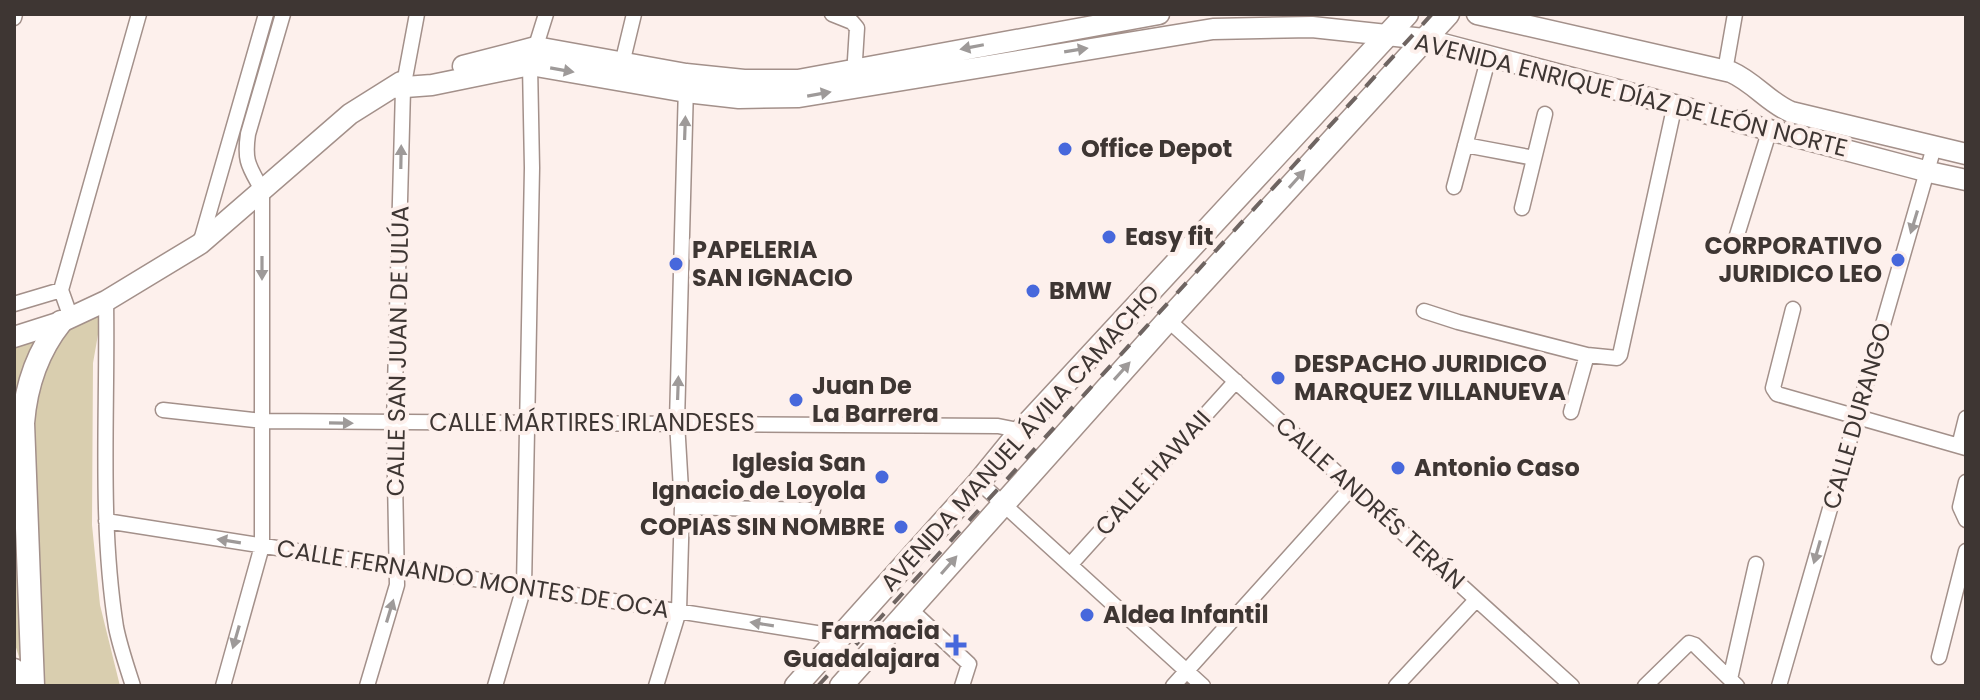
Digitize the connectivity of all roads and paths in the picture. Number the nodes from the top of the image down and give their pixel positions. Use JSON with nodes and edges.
{"nodes":[{"id":1,"x":139,"y":14,"type":"edge"},
{"id":2,"x":266,"y":14,"type":"edge"},
{"id":3,"x":283,"y":14,"type":"edge"},
{"id":4,"x":417,"y":14,"type":"edge"},
{"id":5,"x":546,"y":14,"type":"edge"},
{"id":6,"x":634,"y":14,"type":"edge"},
{"id":7,"x":832,"y":14,"type":"edge"},
{"id":8,"x":1159,"y":14,"type":"edge"},
{"id":9,"x":1407,"y":14,"type":"edge"},
{"id":10,"x":1448,"y":14,"type":"edge"},
{"id":11,"x":1477,"y":14,"type":"edge"},
{"id":12,"x":1735,"y":14,"type":"edge"},
{"id":13,"x":1213,"y":21,"type":"edge"},
{"id":14,"x":1387,"y":34,"type":"junction"},
{"id":15,"x":1424,"y":39,"type":"junction"},
{"id":16,"x":533,"y":56,"type":"junction"},
{"id":17,"x":1489,"y":56,"type":"junction"},
{"id":18,"x":855,"y":60,"type":"dead end"},
{"id":19,"x":620,"y":71,"type":"junction"},
{"id":20,"x":1725,"y":71,"type":"junction"},
{"id":21,"x":686,"y":83,"type":"junction"},
{"id":22,"x":399,"y":86,"type":"junction"},
{"id":23,"x":1675,"y":104,"type":"junction"},
{"id":24,"x":1545,"y":114,"type":"dead end"},
{"id":25,"x":1770,"y":129,"type":"junction"},
{"id":26,"x":1465,"y":145,"type":"junction"},
{"id":27,"x":1934,"y":147,"type":"junction"},
{"id":28,"x":1966,"y":154,"type":"edge"},
{"id":29,"x":1534,"y":158,"type":"junction"},
{"id":30,"x":1929,"y":172,"type":"junction"},
{"id":31,"x":1965,"y":176,"type":"edge"},
{"id":32,"x":1454,"y":187,"type":"dead end"},
{"id":33,"x":262,"y":190,"type":"junction"},
{"id":34,"x":1522,"y":208,"type":"dead end"},
{"id":35,"x":200,"y":244,"type":"junction"},
{"id":36,"x":1733,"y":248,"type":"dead end"},
{"id":37,"x":61,"y":290,"type":"junction"},
{"id":38,"x":106,"y":301,"type":"junction"},
{"id":39,"x":14,"y":304,"type":"edge"},
{"id":40,"x":1793,"y":309,"type":"dead end"},
{"id":41,"x":1424,"y":311,"type":"dead end"},
{"id":42,"x":66,"y":320,"type":"junction"},
{"id":43,"x":1168,"y":320,"type":"junction"},
{"id":44,"x":14,"y":337,"type":"edge"},
{"id":45,"x":1587,"y":355,"type":"junction"},
{"id":46,"x":1236,"y":381,"type":"junction"},
{"id":47,"x":163,"y":410,"type":"dead end"},
{"id":48,"x":1571,"y":412,"type":"dead end"},
{"id":49,"x":18,"y":413,"type":"edge"},
{"id":50,"x":1856,"y":416,"type":"junction"},
{"id":51,"x":1966,"y":418,"type":"edge"},
{"id":52,"x":263,"y":421,"type":"junction"},
{"id":53,"x":677,"y":422,"type":"junction"},
{"id":54,"x":394,"y":424,"type":"junction"},
{"id":55,"x":526,"y":425,"type":"junction"},
{"id":56,"x":1019,"y":433,"type":"junction"},
{"id":57,"x":1963,"y":447,"type":"edge"},
{"id":58,"x":979,"y":482,"type":"junction"},
{"id":59,"x":1966,"y":482,"type":"edge"},
{"id":60,"x":1352,"y":487,"type":"junction"},
{"id":61,"x":1003,"y":504,"type":"junction"},
{"id":62,"x":682,"y":507,"type":"junction"},
{"id":63,"x":813,"y":510,"type":"dead end"},
{"id":64,"x":1966,"y":520,"type":"edge"},
{"id":65,"x":106,"y":521,"type":"junction"},
{"id":66,"x":262,"y":546,"type":"junction"},
{"id":67,"x":1966,"y":551,"type":"edge"},
{"id":68,"x":1756,"y":564,"type":"dead end"},
{"id":69,"x":1070,"y":565,"type":"junction"},
{"id":70,"x":397,"y":567,"type":"junction"},
{"id":71,"x":524,"y":587,"type":"junction"},
{"id":72,"x":1476,"y":600,"type":"junction"},
{"id":73,"x":910,"y":609,"type":"junction"},
{"id":74,"x":679,"y":611,"type":"junction"},
{"id":75,"x":838,"y":640,"type":"junction"},
{"id":76,"x":1939,"y":657,"type":"dead end"},
{"id":77,"x":14,"y":670,"type":"edge"},
{"id":78,"x":1186,"y":671,"type":"junction"},
{"id":79,"x":1733,"y":683,"type":"edge"},
{"id":80,"x":20,"y":686,"type":"edge"},
{"id":81,"x":33,"y":686,"type":"edge"},
{"id":82,"x":133,"y":686,"type":"edge"},
{"id":83,"x":223,"y":686,"type":"edge"},
{"id":84,"x":367,"y":686,"type":"edge"},
{"id":85,"x":495,"y":686,"type":"edge"},
{"id":86,"x":656,"y":686,"type":"edge"},
{"id":87,"x":796,"y":686,"type":"edge"},
{"id":88,"x":841,"y":686,"type":"edge"},
{"id":89,"x":962,"y":686,"type":"edge"},
{"id":90,"x":1173,"y":686,"type":"edge"},
{"id":91,"x":1203,"y":686,"type":"edge"},
{"id":92,"x":1396,"y":686,"type":"edge"},
{"id":93,"x":1572,"y":686,"type":"edge"},
{"id":94,"x":1645,"y":686,"type":"edge"},
{"id":95,"x":1779,"y":686,"type":"edge"}],
"edges":[{"from":1,"to":37,"type":"street"},
{"from":2,"to":35,"type":"street"},
{"from":3,"to":33,"type":"street"},
{"from":4,"to":22,"type":"street","name":"CALLE SAN JUAN DE ULÚA"},
{"from":5,"to":16,"type":"street"},
{"from":6,"to":19,"type":"street"},
{"from":7,"to":18,"type":"street"},
{"from":8,"to":21,"type":"main road","name":"AVENIDA ENRIQUE DÍAZ DE LEÓN NORTE","one_way":true},
{"from":9,"to":14,"type":"main road","name":"AVENIDA MANUEL ÁVILA CAMACHO"},
{"from":10,"to":15,"type":"main road","name":"AVENIDA MANUEL ÁVILA CAMACHO"},
{"from":11,"to":20,"type":"main road","name":"AVENIDA ENRIQUE DÍAZ DE LEÓN NORTE"},
{"from":12,"to":20,"type":"street"},
{"from":13,"to":14,"type":"main road","name":"AVENIDA ENRIQUE DÍAZ DE LEÓN NORTE"},
{"from":21,"to":13,"type":"main road","name":"AVENIDA ENRIQUE DÍAZ DE LEÓN NORTE","one_way":true},
{"from":14,"to":15,"type":"main road","name":"AVENIDA ENRIQUE DÍAZ DE LEÓN NORTE"},
{"from":14,"to":56,"type":"main road","name":"AVENIDA MANUEL ÁVILA CAMACHO"},
{"from":15,"to":17,"type":"main road","name":"AVENIDA ENRIQUE DÍAZ DE LEÓN NORTE"},
{"from":43,"to":15,"type":"main road","name":"AVENIDA MANUEL ÁVILA CAMACHO","one_way":true},
{"from":16,"to":19,"type":"main road","name":"AVENIDA ENRIQUE DÍAZ DE LEÓN NORTE"},
{"from":16,"to":22,"type":"main road","name":"AVENIDA ENRIQUE DÍAZ DE LEÓN NORTE"},
{"from":16,"to":55,"type":"street"},
{"from":17,"to":23,"type":"main road","name":"AVENIDA ENRIQUE DÍAZ DE LEÓN NORTE"},
{"from":17,"to":26,"type":"street"},
{"from":19,"to":21,"type":"main road","name":"AVENIDA ENRIQUE DÍAZ DE LEÓN NORTE"},
{"from":20,"to":27,"type":"main road","name":"AVENIDA ENRIQUE DÍAZ DE LEÓN NORTE"},
{"from":53,"to":21,"type":"street","one_way":true},
{"from":22,"to":33,"type":"main road","name":"AVENIDA ENRIQUE DÍAZ DE LEÓN NORTE"},
{"from":54,"to":22,"type":"street","name":"CALLE SAN JUAN DE ULÚA","one_way":true},
{"from":23,"to":25,"type":"main road","name":"AVENIDA ENRIQUE DÍAZ DE LEÓN NORTE"},
{"from":23,"to":45,"type":"street"},
{"from":24,"to":29,"type":"street"},
{"from":25,"to":30,"type":"main road","name":"AVENIDA ENRIQUE DÍAZ DE LEÓN NORTE"},
{"from":25,"to":36,"type":"street"},
{"from":26,"to":29,"type":"street"},
{"from":26,"to":32,"type":"street"},
{"from":27,"to":28,"type":"main road","name":"AVENIDA ENRIQUE DÍAZ DE LEÓN NORTE"},
{"from":27,"to":30,"type":"street","name":"CALLE DURANGO"},
{"from":29,"to":34,"type":"street"},
{"from":30,"to":31,"type":"main road","name":"AVENIDA ENRIQUE DÍAZ DE LEÓN NORTE"},
{"from":30,"to":50,"type":"street","name":"CALLE DURANGO","one_way":true},
{"from":33,"to":35,"type":"main road","name":"AVENIDA ENRIQUE DÍAZ DE LEÓN NORTE"},
{"from":33,"to":52,"type":"street","one_way":true},
{"from":35,"to":38,"type":"main road","name":"AVENIDA ENRIQUE DÍAZ DE LEÓN NORTE"},
{"from":37,"to":39,"type":"street"},
{"from":37,"to":42,"type":"street"},
{"from":38,"to":42,"type":"main road","name":"AVENIDA ENRIQUE DÍAZ DE LEÓN NORTE"},
{"from":38,"to":65,"type":"street"},
{"from":40,"to":50,"type":"street"},
{"from":41,"to":45,"type":"street"},
{"from":42,"to":44,"type":"main road","name":"AVENIDA ENRIQUE DÍAZ DE LEÓN NORTE"},
{"from":42,"to":49,"type":"main road"},
{"from":43,"to":46,"type":"street","name":"CALLE ANDRÉS TERÁN"},
{"from":61,"to":43,"type":"main road","name":"AVENIDA MANUEL ÁVILA CAMACHO","one_way":true},
{"from":45,"to":48,"type":"street"},
{"from":46,"to":60,"type":"street","name":"CALLE ANDRÉS TERÁN"},
{"from":46,"to":69,"type":"street","name":"CALLE HAWAII"},
{"from":47,"to":52,"type":"street","name":"CALLE MÁRTIRES IRLANDESES"},
{"from":49,"to":81,"type":"main road"},
{"from":50,"to":57,"type":"street"},
{"from":50,"to":95,"type":"street","name":"CALLE DURANGO","one_way":true},
{"from":51,"to":57,"type":"street"},
{"from":52,"to":54,"type":"street","name":"CALLE MÁRTIRES IRLANDESES","one_way":true},
{"from":52,"to":66,"type":"street"},
{"from":53,"to":55,"type":"street","name":"CALLE MÁRTIRES IRLANDESES"},
{"from":53,"to":56,"type":"street","name":"CALLE MÁRTIRES IRLANDESES"},
{"from":53,"to":62,"type":"street"},
{"from":54,"to":55,"type":"street","name":"CALLE MÁRTIRES IRLANDESES"},
{"from":54,"to":70,"type":"street","name":"CALLE SAN JUAN DE ULÚA"},
{"from":55,"to":71,"type":"street"},
{"from":56,"to":58,"type":"main road","name":"AVENIDA MANUEL ÁVILA CAMACHO"},
{"from":58,"to":61,"type":"street"},
{"from":58,"to":75,"type":"main road","name":"AVENIDA MANUEL ÁVILA CAMACHO"},
{"from":59,"to":64,"type":"street"},
{"from":60,"to":72,"type":"street","name":"CALLE ANDRÉS TERÁN"},
{"from":60,"to":78,"type":"street"},
{"from":61,"to":69,"type":"street"},
{"from":73,"to":61,"type":"main road","name":"AVENIDA MANUEL ÁVILA CAMACHO","one_way":true},
{"from":62,"to":63,"type":"street"},
{"from":62,"to":74,"type":"street"},
{"from":66,"to":65,"type":"street","name":"CALLE FERNANDO MONTES DE OCA","one_way":true},
{"from":65,"to":82,"type":"street"},
{"from":66,"to":70,"type":"street","name":"CALLE FERNANDO MONTES DE OCA"},
{"from":66,"to":83,"type":"street","one_way":true},
{"from":67,"to":76,"type":"street"},
{"from":68,"to":79,"type":"street"},
{"from":69,"to":78,"type":"street"},
{"from":70,"to":71,"type":"street","name":"CALLE FERNANDO MONTES DE OCA"},
{"from":84,"to":70,"type":"street","name":"CALLE SAN JUAN DE ULÚA","one_way":true},
{"from":71,"to":74,"type":"street","name":"CALLE FERNANDO MONTES DE OCA"},
{"from":71,"to":85,"type":"street"},
{"from":72,"to":92,"type":"street"},
{"from":72,"to":93,"type":"street","name":"CALLE ANDRÉS TERÁN"},
{"from":73,"to":88,"type":"main road","name":"AVENIDA MANUEL ÁVILA CAMACHO"},
{"from":73,"to":89,"type":"street"},
{"from":75,"to":74,"type":"street","name":"CALLE FERNANDO MONTES DE OCA","one_way":true},
{"from":74,"to":86,"type":"street"},
{"from":75,"to":87,"type":"main road","name":"AVENIDA MANUEL ÁVILA CAMACHO"},
{"from":77,"to":80,"type":"main road"},
{"from":78,"to":90,"type":"street"},
{"from":78,"to":91,"type":"street"},
{"from":79,"to":94,"type":"street"}]}
